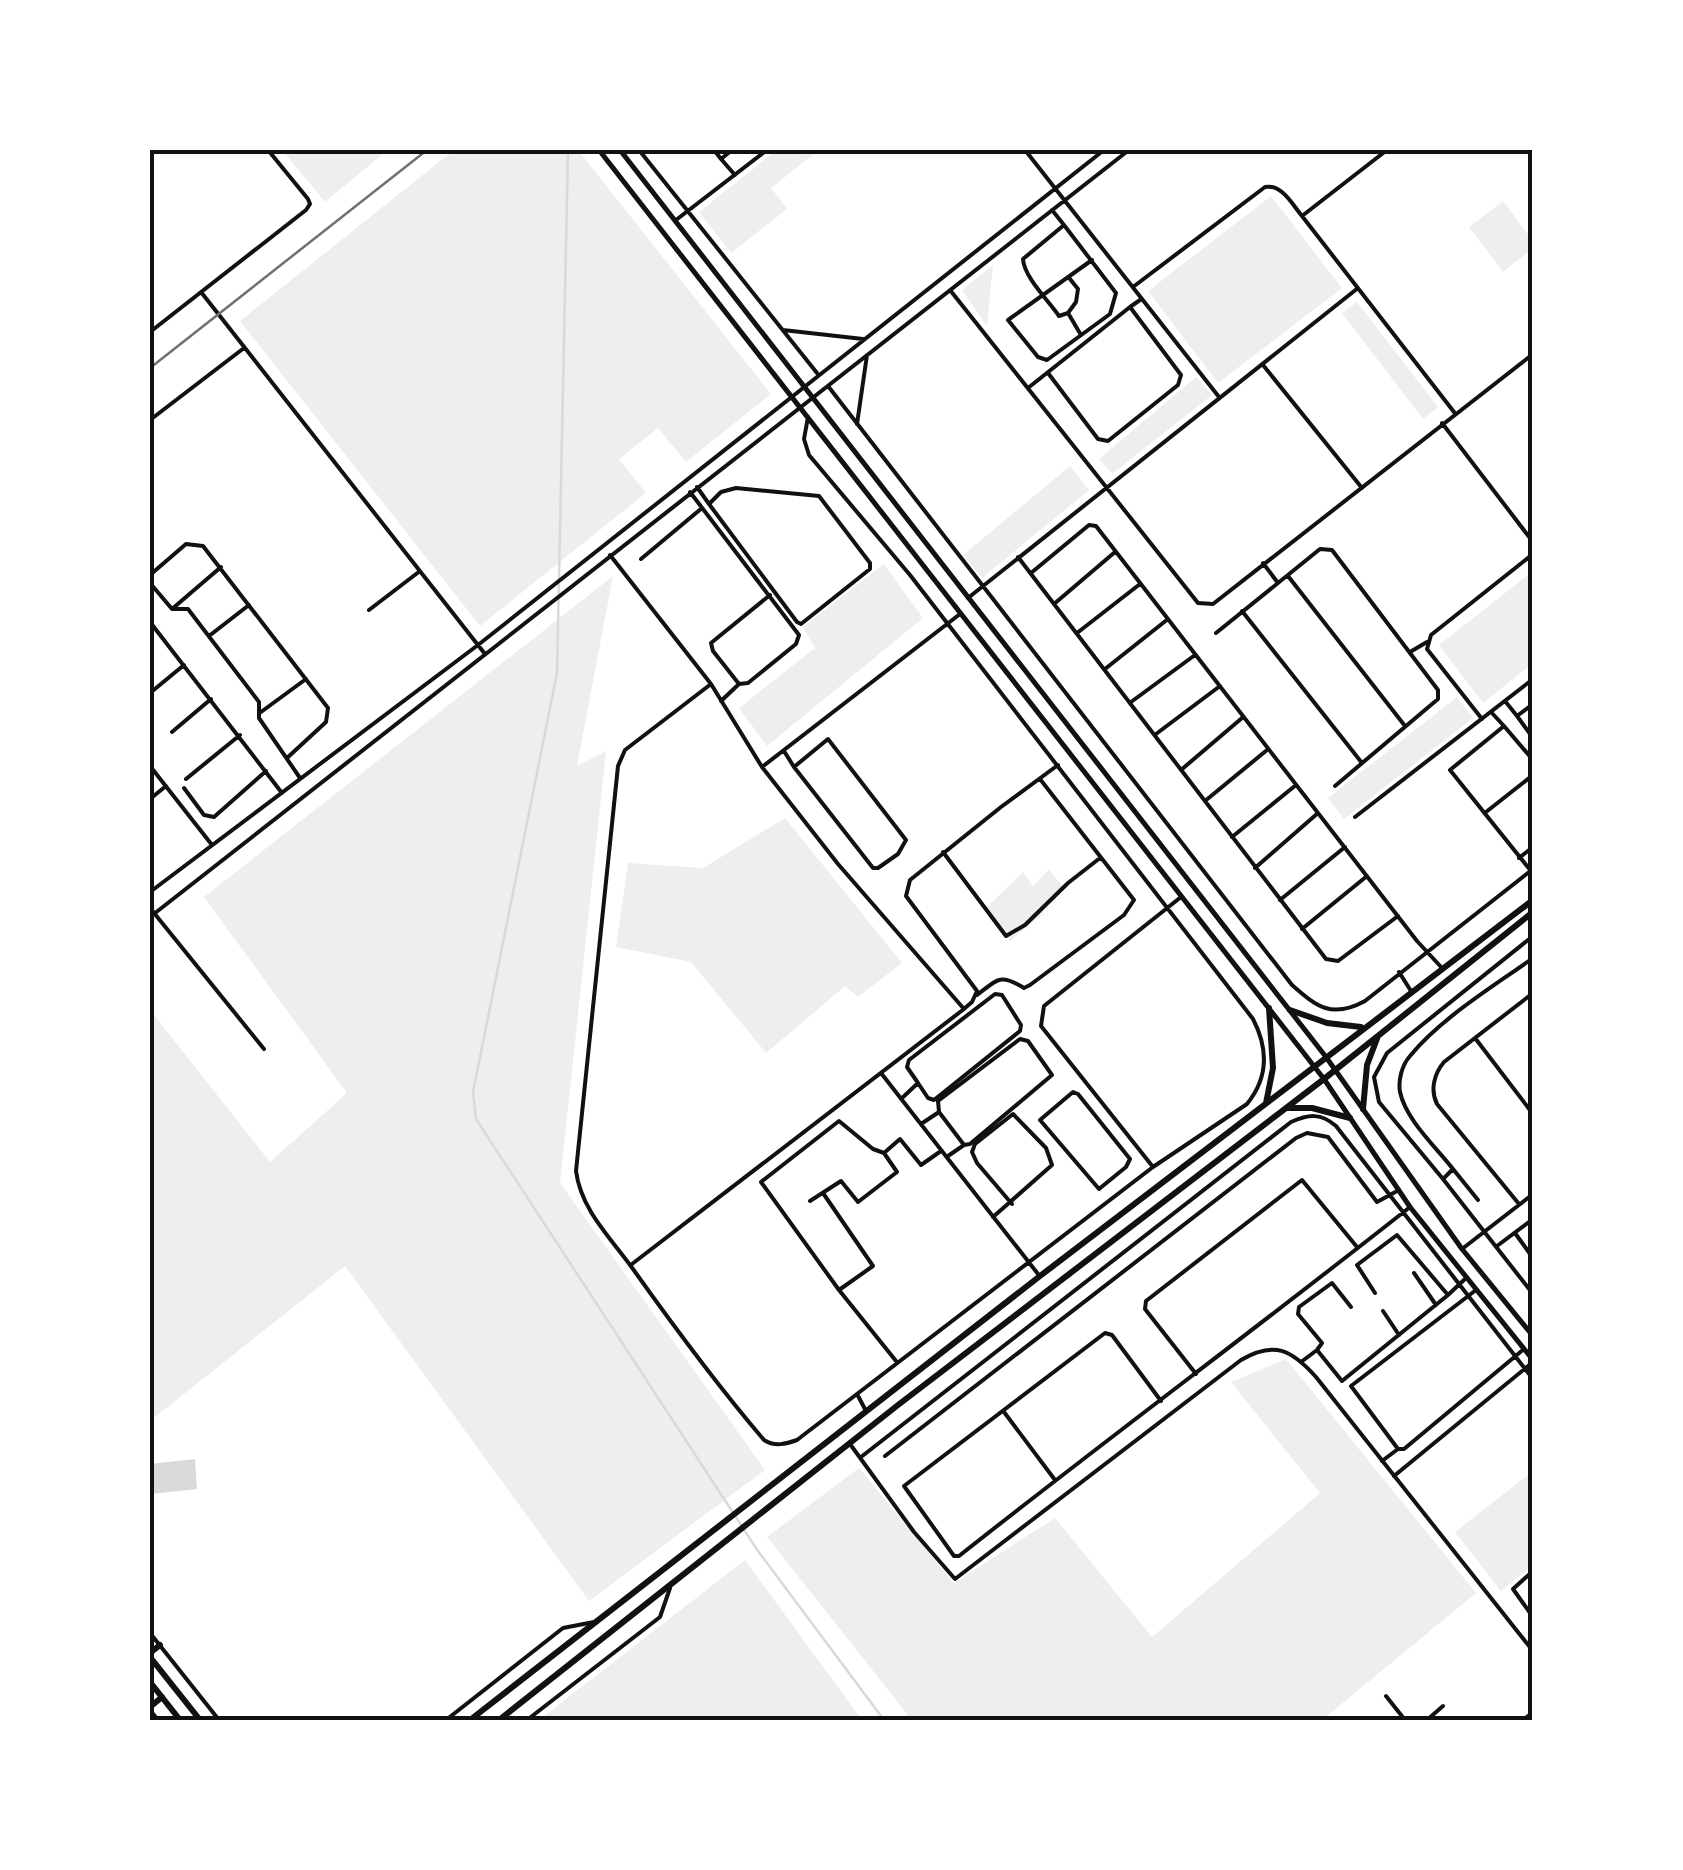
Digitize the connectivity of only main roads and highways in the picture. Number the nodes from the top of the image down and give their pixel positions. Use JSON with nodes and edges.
{"nodes":[{"id":1,"x":1533,"y":900,"type":"edge"},
{"id":2,"x":1533,"y":912,"type":"edge"},
{"id":3,"x":1268,"y":1008,"type":"road end"},
{"id":4,"x":1290,"y":1010,"type":"road end"},
{"id":5,"x":1362,"y":1027,"type":"junction"},
{"id":6,"x":1378,"y":1034,"type":"junction"},
{"id":7,"x":1266,"y":1104,"type":"junction"},
{"id":8,"x":1285,"y":1108,"type":"junction"},
{"id":9,"x":1363,"y":1109,"type":"road end"},
{"id":10,"x":1350,"y":1118,"type":"road end"},
{"id":11,"x":160,"y":1646,"type":"road end"},
{"id":12,"x":150,"y":1655,"type":"edge"},
{"id":13,"x":150,"y":1682,"type":"edge"},
{"id":14,"x":162,"y":1697,"type":"junction"},
{"id":15,"x":150,"y":1708,"type":"edge"},
{"id":16,"x":180,"y":1720,"type":"edge"},
{"id":17,"x":200,"y":1720,"type":"edge"},
{"id":18,"x":470,"y":1720,"type":"edge"},
{"id":19,"x":498,"y":1720,"type":"edge"}],
"edges":[{"from":1,"to":5,"type":"main road"},
{"from":2,"to":6,"type":"main road"},
{"from":3,"to":7,"type":"main road"},
{"from":4,"to":5,"type":"main road"},
{"from":5,"to":7,"type":"main road"},
{"from":6,"to":8,"type":"main road"},
{"from":6,"to":9,"type":"main road"},
{"from":7,"to":18,"type":"main road"},
{"from":8,"to":10,"type":"main road"},
{"from":8,"to":19,"type":"main road"},
{"from":11,"to":12,"type":"main road"},
{"from":12,"to":17,"type":"main road"},
{"from":13,"to":14,"type":"main road"},
{"from":14,"to":15,"type":"main road"},
{"from":14,"to":16,"type":"main road"}]}
